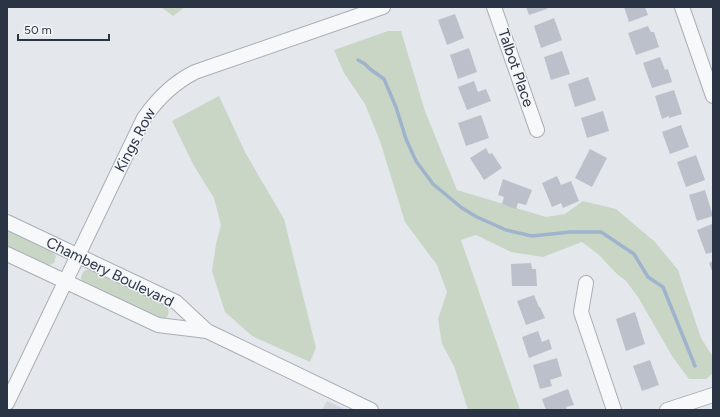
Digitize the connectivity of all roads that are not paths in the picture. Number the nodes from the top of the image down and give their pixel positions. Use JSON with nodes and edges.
{"nodes":[{"id":1,"x":383,"y":7,"type":"edge"},
{"id":2,"x":494,"y":7,"type":"edge"},
{"id":3,"x":682,"y":7,"type":"edge"},
{"id":4,"x":713,"y":96,"type":"edge"},
{"id":5,"x":537,"y":130,"type":"dead end"},
{"id":6,"x":7,"y":222,"type":"edge"},
{"id":7,"x":7,"y":254,"type":"edge"},
{"id":8,"x":77,"y":255,"type":"junction"},
{"id":9,"x":65,"y":282,"type":"junction"},
{"id":10,"x":586,"y":283,"type":"dead end"},
{"id":11,"x":207,"y":331,"type":"junction"},
{"id":12,"x":713,"y":394,"type":"edge"},
{"id":13,"x":7,"y":403,"type":"edge"},
{"id":14,"x":371,"y":410,"type":"edge"},
{"id":15,"x":614,"y":410,"type":"edge"},
{"id":16,"x":667,"y":410,"type":"edge"}],
"edges":[{"from":1,"to":8,"type":"street","name":"Kings Row"},
{"from":2,"to":5,"type":"street","name":"Talbot Place"},
{"from":3,"to":4,"type":"street"},
{"from":6,"to":8,"type":"street","name":"Chambery Boulevard"},
{"from":7,"to":9,"type":"street","name":"Chambery Boulevard"},
{"from":8,"to":9,"type":"street","name":"Kings Row"},
{"from":8,"to":11,"type":"street","name":"Chambery Boulevard"},
{"from":9,"to":11,"type":"street","name":"Chambery Boulevard"},
{"from":9,"to":13,"type":"street","name":"Kings Row"},
{"from":10,"to":15,"type":"street"},
{"from":11,"to":14,"type":"street","name":"Chambery Boulevard"},
{"from":12,"to":16,"type":"street"}]}
